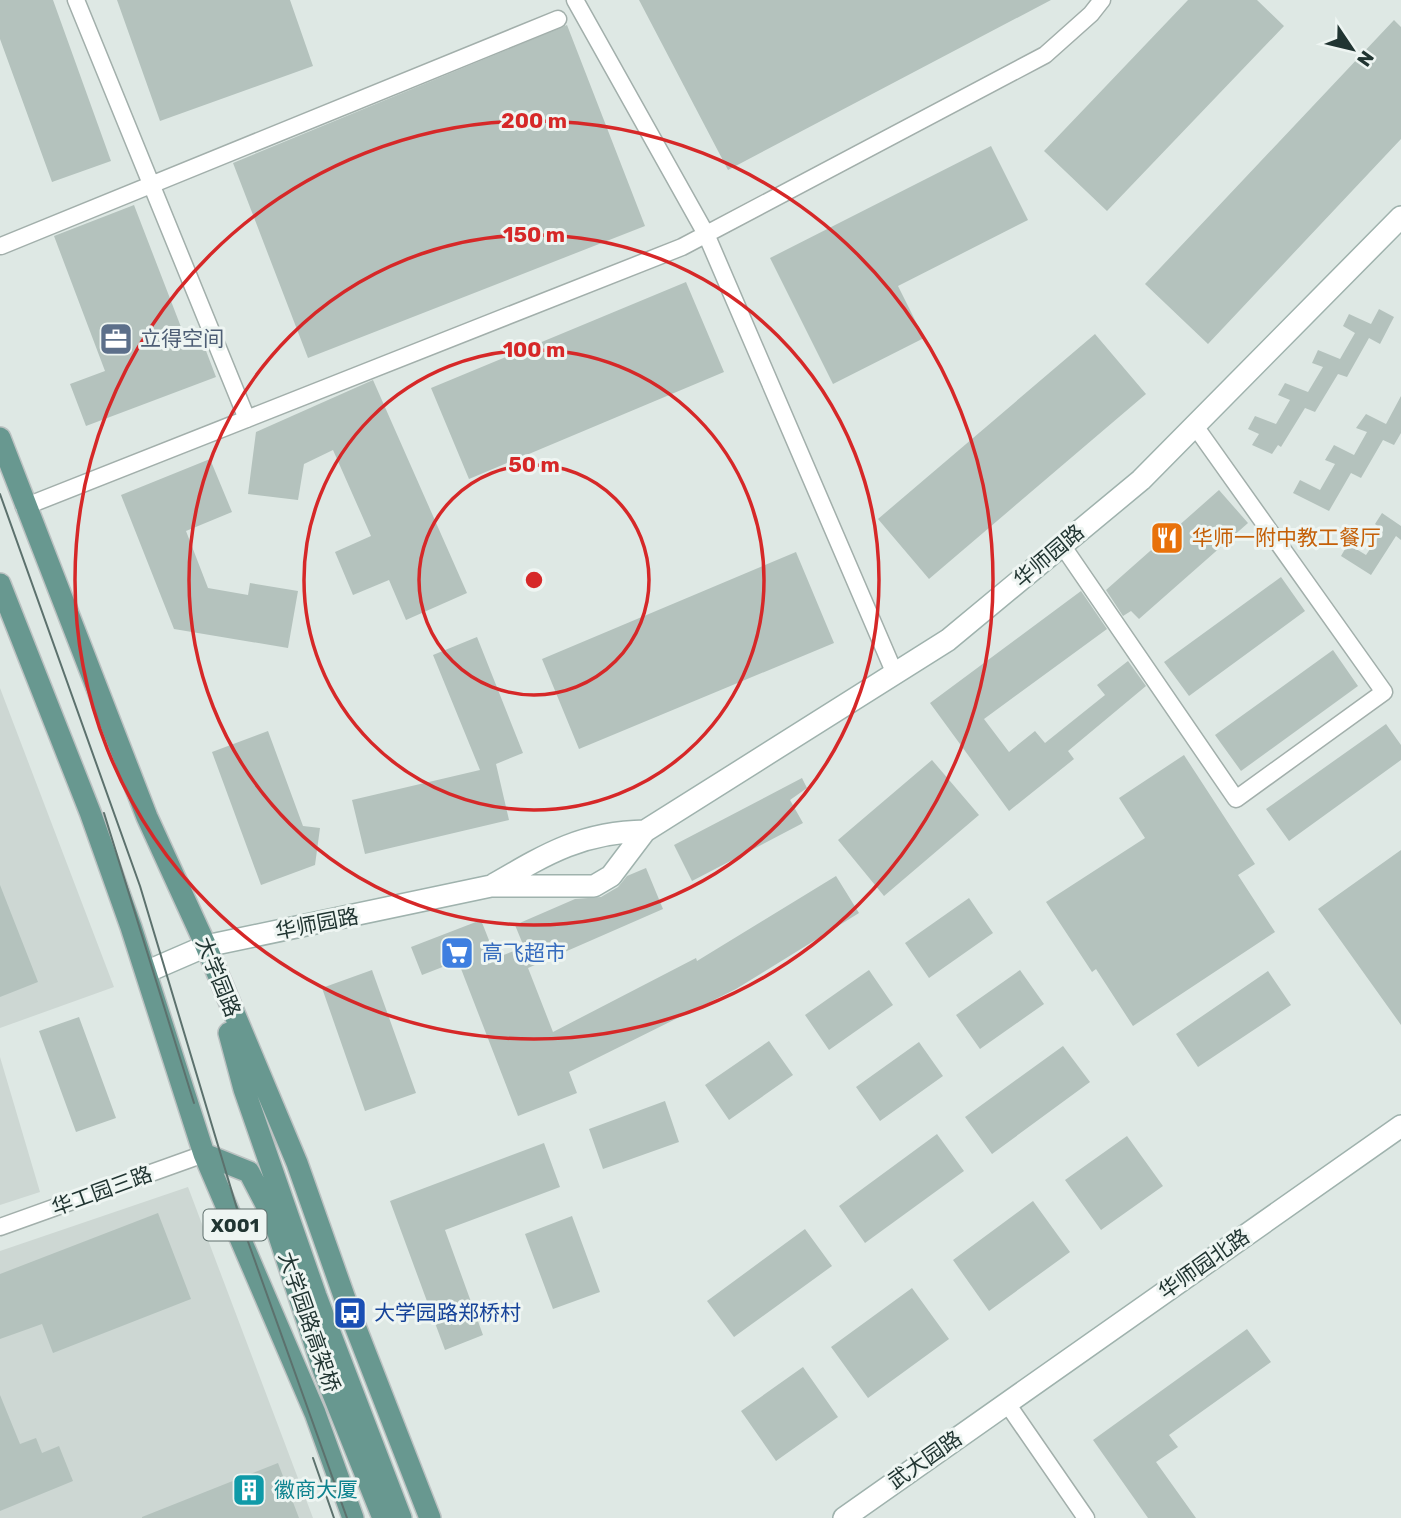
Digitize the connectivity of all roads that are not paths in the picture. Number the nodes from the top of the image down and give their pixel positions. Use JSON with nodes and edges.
{"nodes":[{"id":1,"x":76,"y":0,"type":"edge"},
{"id":2,"x":575,"y":0,"type":"edge"},
{"id":3,"x":1102,"y":0,"type":"edge"},
{"id":4,"x":558,"y":19,"type":"dead end"},
{"id":5,"x":151,"y":185,"type":"junction"},
{"id":6,"x":1401,"y":217,"type":"edge"},
{"id":7,"x":706,"y":234,"type":"junction"},
{"id":8,"x":1,"y":246,"type":"edge"},
{"id":9,"x":247,"y":419,"type":"junction"},
{"id":10,"x":1195,"y":426,"type":"junction"},
{"id":11,"x":0,"y":438,"type":"edge"},
{"id":12,"x":24,"y":507,"type":"junction"},
{"id":13,"x":1062,"y":545,"type":"junction"},
{"id":14,"x":0,"y":584,"type":"edge"},
{"id":15,"x":895,"y":674,"type":"junction"},
{"id":16,"x":645,"y":831,"type":"junction"},
{"id":17,"x":491,"y":886,"type":"junction"},
{"id":18,"x":206,"y":946,"type":"junction"},
{"id":19,"x":146,"y":972,"type":"junction"},
{"id":20,"x":1401,"y":1126,"type":"edge"},
{"id":21,"x":205,"y":1154,"type":"junction"},
{"id":22,"x":0,"y":1227,"type":"edge"},
{"id":23,"x":286,"y":1232,"type":"junction"},
{"id":24,"x":1006,"y":1402,"type":"junction"},
{"id":25,"x":353,"y":1518,"type":"edge"},
{"id":26,"x":383,"y":1518,"type":"edge"},
{"id":27,"x":401,"y":1518,"type":"edge"},
{"id":28,"x":430,"y":1518,"type":"edge"},
{"id":29,"x":844,"y":1518,"type":"edge"},
{"id":30,"x":1086,"y":1518,"type":"edge"}],
"edges":[{"from":1,"to":5,"type":"street"},
{"from":2,"to":7,"type":"street"},
{"from":3,"to":7,"type":"street"},
{"from":4,"to":5,"type":"street"},
{"from":5,"to":8,"type":"street"},
{"from":5,"to":9,"type":"street"},
{"from":6,"to":10,"type":"main road","name":"华师园路"},
{"from":7,"to":9,"type":"street"},
{"from":7,"to":15,"type":"street"},
{"from":9,"to":12,"type":"street"},
{"from":10,"to":13,"type":"main road","name":"华师园路"},
{"from":10,"to":13,"type":"street"},
{"from":11,"to":12,"type":"main road","name":"大学园路"},
{"from":12,"to":18,"type":"main road","name":"大学园路"},
{"from":13,"to":15,"type":"main road","name":"华师园路"},
{"from":14,"to":19,"type":"main road","number":"X001"},
{"from":15,"to":16,"type":"main road","name":"华师园路"},
{"from":16,"to":17,"type":"main road"},
{"from":16,"to":17,"type":"main road"},
{"from":17,"to":18,"type":"main road","name":"华师园路"},
{"from":18,"to":19,"type":"main road","name":"华师园路"},
{"from":18,"to":23,"type":"main road"},
{"from":18,"to":28,"type":"main road","name":"大学园路"},
{"from":19,"to":21,"type":"main road","number":"X001"},
{"from":20,"to":24,"type":"main road","name":"华师园北路"},
{"from":21,"to":22,"type":"street","name":"华工园三路"},
{"from":21,"to":23,"type":"main road","name":"大学园路高架桥"},
{"from":21,"to":25,"type":"main road","number":"X001"},
{"from":23,"to":26,"type":"main road","name":"大学园路高架桥"},
{"from":23,"to":27,"type":"main road","number":"X001"},
{"from":24,"to":29,"type":"main road","name":"武大园路"},
{"from":24,"to":30,"type":"street"}]}
